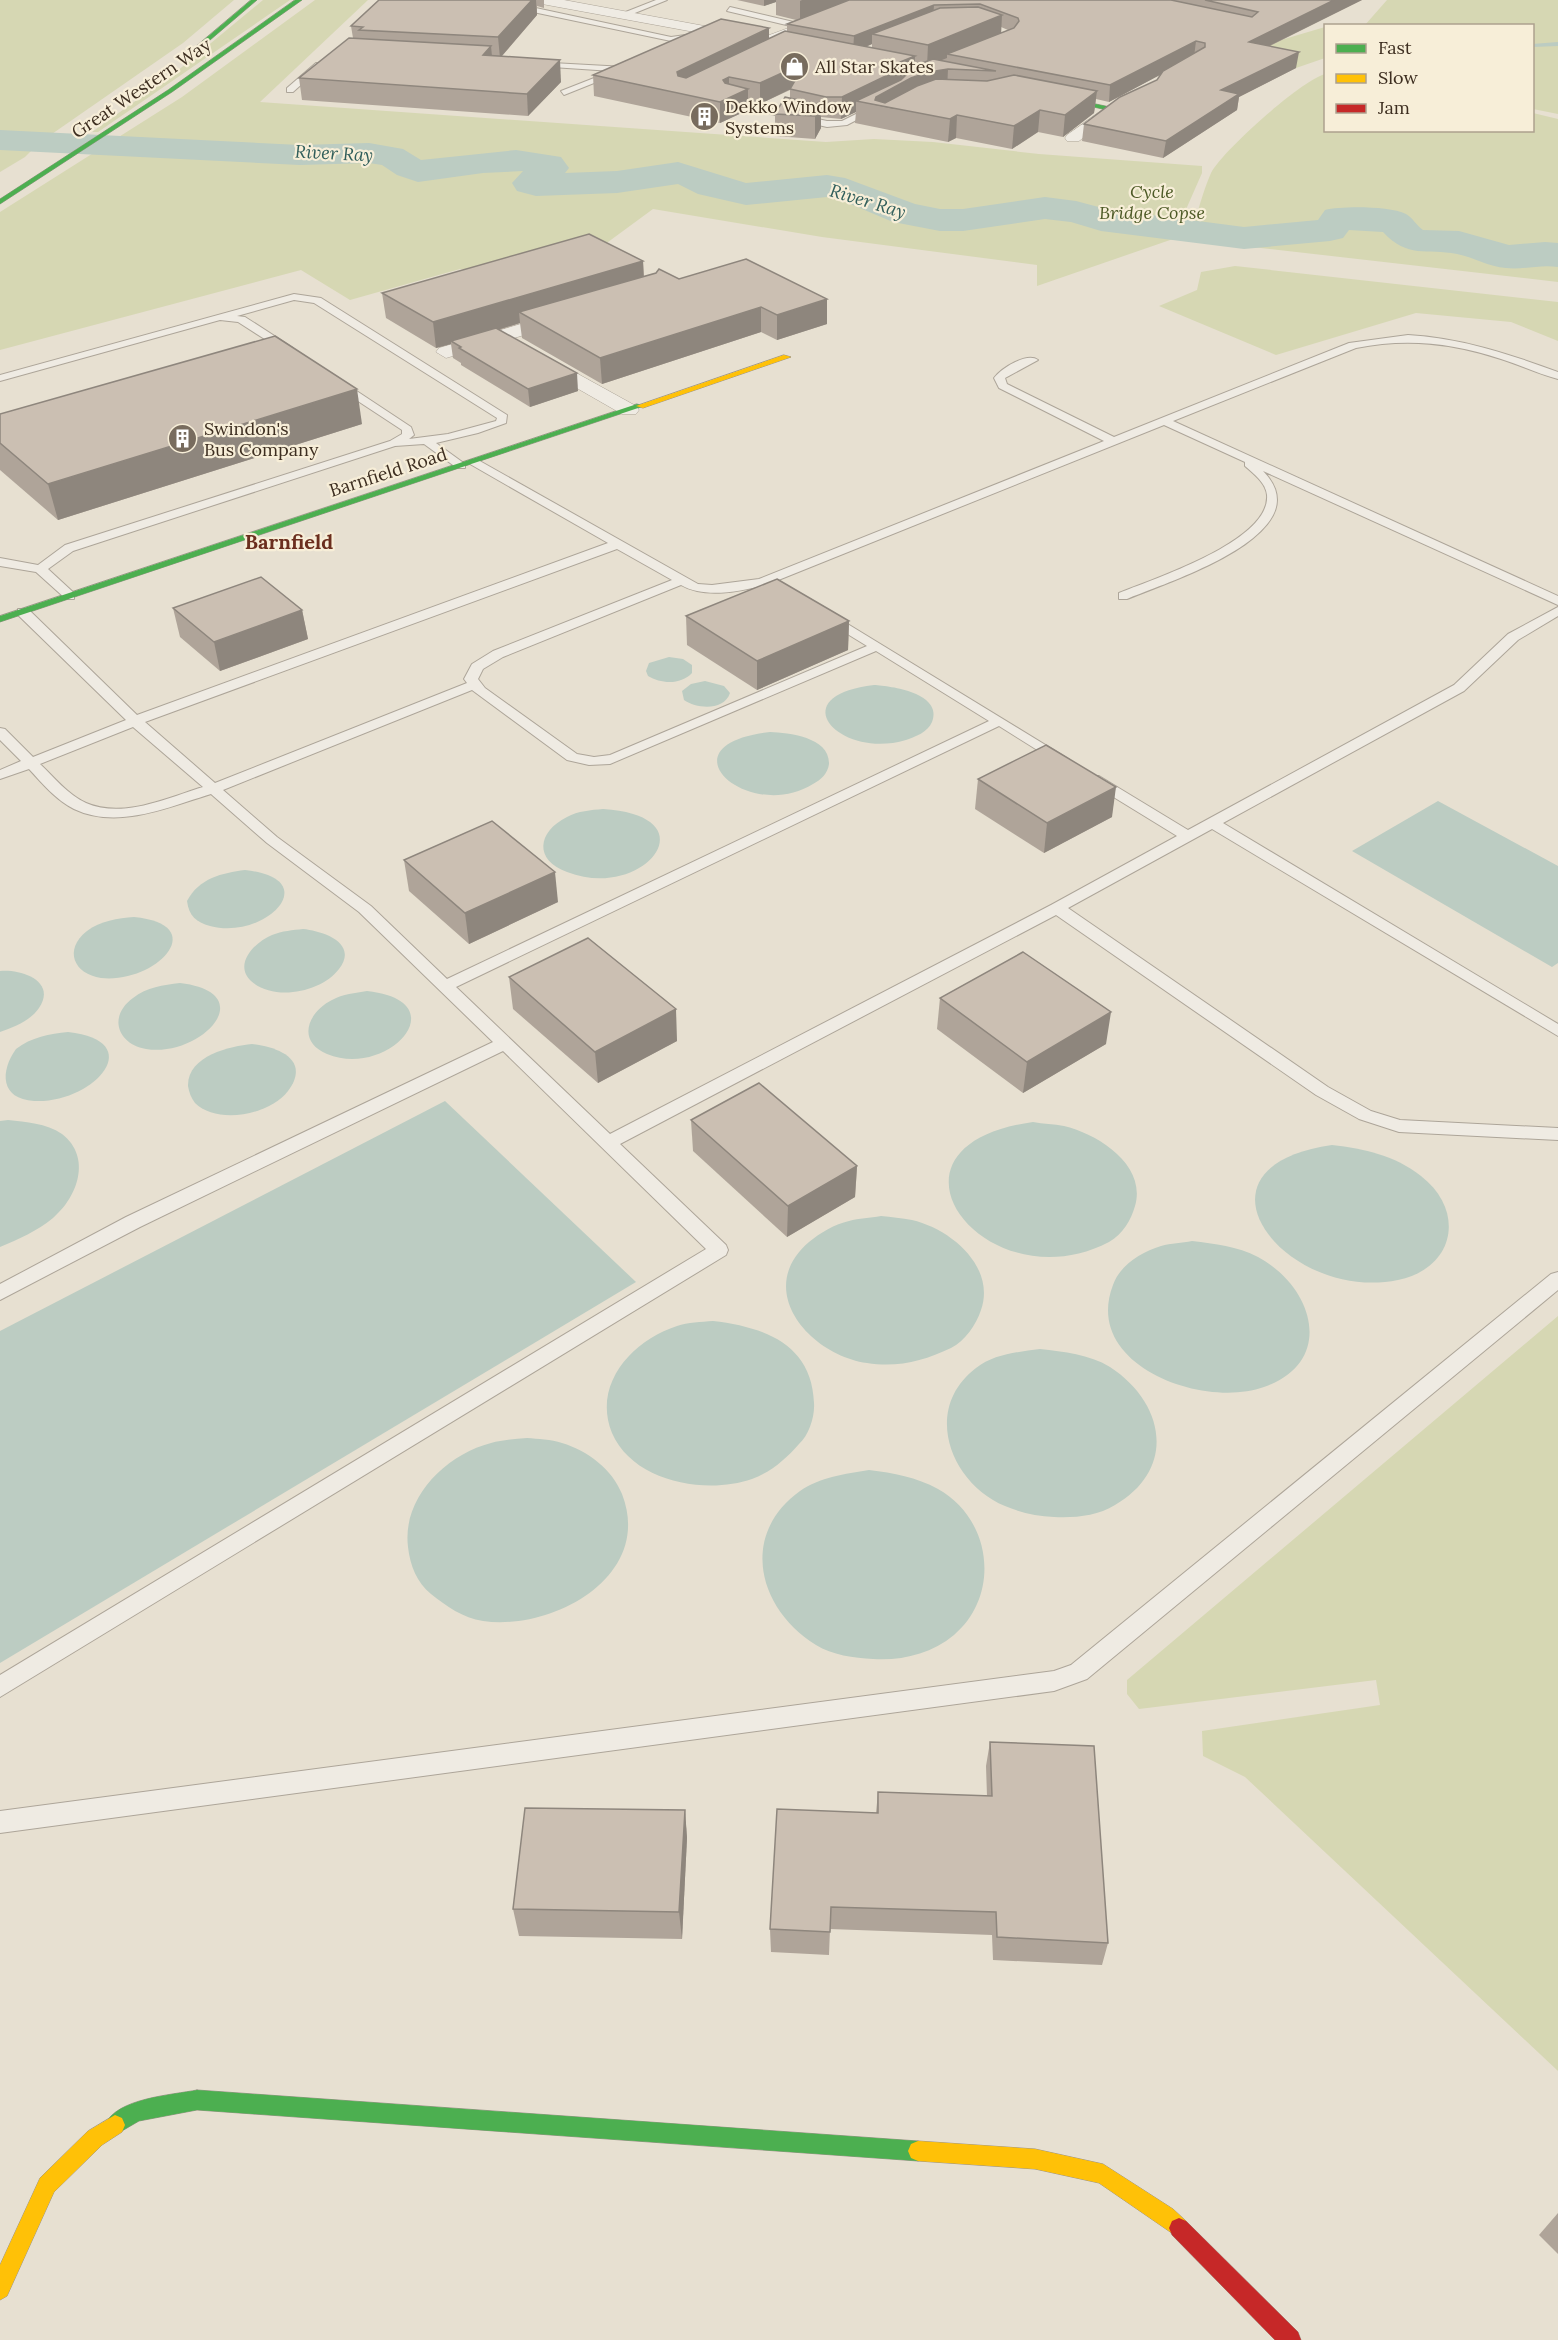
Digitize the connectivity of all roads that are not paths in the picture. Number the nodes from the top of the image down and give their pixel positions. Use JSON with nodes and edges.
{"nodes":[{"id":1,"x":254,"y":0,"type":"edge"},
{"id":2,"x":299,"y":0,"type":"edge"},
{"id":3,"x":543,"y":0,"type":"edge"},
{"id":4,"x":663,"y":0,"type":"edge"},
{"id":5,"x":875,"y":0,"type":"edge"},
{"id":6,"x":517,"y":6,"type":"edge"},
{"id":7,"x":730,"y":9,"type":"dead end"},
{"id":8,"x":622,"y":15,"type":"junction"},
{"id":9,"x":799,"y":26,"type":"junction"},
{"id":10,"x":713,"y":31,"type":"junction"},
{"id":11,"x":681,"y":38,"type":"junction"},
{"id":12,"x":765,"y":41,"type":"junction"},
{"id":13,"x":788,"y":45,"type":"edge"},
{"id":14,"x":667,"y":48,"type":"edge"},
{"id":15,"x":184,"y":58,"type":"dead end"},
{"id":16,"x":324,"y":61,"type":"edge"},
{"id":17,"x":531,"y":64,"type":"edge"},
{"id":18,"x":635,"y":64,"type":"edge"},
{"id":19,"x":625,"y":69,"type":"junction"},
{"id":20,"x":1152,"y":86,"type":"edge"},
{"id":21,"x":290,"y":90,"type":"dead end"},
{"id":22,"x":564,"y":93,"type":"dead end"},
{"id":23,"x":1037,"y":94,"type":"edge"},
{"id":24,"x":730,"y":102,"type":"edge"},
{"id":25,"x":885,"y":103,"type":"edge"},
{"id":26,"x":1112,"y":109,"type":"junction"},
{"id":27,"x":1073,"y":138,"type":"edge"},
{"id":28,"x":0,"y":202,"type":"edge"},
{"id":29,"x":586,"y":311,"type":"edge"},
{"id":30,"x":220,"y":318,"type":"junction"},
{"id":31,"x":500,"y":336,"type":"junction"},
{"id":32,"x":264,"y":350,"type":"edge"},
{"id":33,"x":446,"y":352,"type":"dead end"},
{"id":34,"x":787,"y":357,"type":"dead end"},
{"id":35,"x":1033,"y":360,"type":"dead end"},
{"id":36,"x":1558,"y":376,"type":"edge"},
{"id":37,"x":0,"y":378,"type":"edge"},
{"id":38,"x":330,"y":378,"type":"edge"},
{"id":39,"x":629,"y":410,"type":"junction"},
{"id":40,"x":1164,"y":421,"type":"junction"},
{"id":41,"x":1113,"y":441,"type":"junction"},
{"id":42,"x":428,"y":442,"type":"junction"},
{"id":43,"x":394,"y":443,"type":"junction"},
{"id":44,"x":1239,"y":455,"type":"junction"},
{"id":45,"x":468,"y":464,"type":"junction"},
{"id":46,"x":618,"y":544,"type":"junction"},
{"id":47,"x":0,"y":562,"type":"edge"},
{"id":48,"x":40,"y":569,"type":"junction"},
{"id":49,"x":768,"y":579,"type":"junction"},
{"id":50,"x":681,"y":581,"type":"junction"},
{"id":51,"x":787,"y":592,"type":"edge"},
{"id":52,"x":70,"y":596,"type":"junction"},
{"id":53,"x":1123,"y":596,"type":"dead end"},
{"id":54,"x":1558,"y":601,"type":"edge"},
{"id":55,"x":817,"y":610,"type":"edge"},
{"id":56,"x":1558,"y":611,"type":"edge"},
{"id":57,"x":23,"y":612,"type":"junction"},
{"id":58,"x":0,"y":619,"type":"edge"},
{"id":59,"x":877,"y":646,"type":"junction"},
{"id":60,"x":475,"y":684,"type":"junction"},
{"id":61,"x":135,"y":721,"type":"junction"},
{"id":62,"x":999,"y":721,"type":"junction"},
{"id":63,"x":0,"y":732,"type":"edge"},
{"id":64,"x":32,"y":762,"type":"junction"},
{"id":65,"x":0,"y":775,"type":"edge"},
{"id":66,"x":213,"y":789,"type":"junction"},
{"id":67,"x":1212,"y":824,"type":"junction"},
{"id":68,"x":1188,"y":837,"type":"junction"},
{"id":69,"x":1057,"y":908,"type":"junction"},
{"id":70,"x":444,"y":986,"type":"junction"},
{"id":71,"x":1558,"y":1031,"type":"edge"},
{"id":72,"x":504,"y":1044,"type":"junction"},
{"id":73,"x":1558,"y":1134,"type":"edge"},
{"id":74,"x":608,"y":1143,"type":"junction"},
{"id":75,"x":1558,"y":1279,"type":"edge"},
{"id":76,"x":0,"y":1293,"type":"edge"},
{"id":77,"x":0,"y":1687,"type":"edge"},
{"id":78,"x":0,"y":1822,"type":"edge"},
{"id":79,"x":0,"y":2289,"type":"edge"},
{"id":80,"x":1290,"y":2340,"type":"edge"}],
"edges":[{"from":1,"to":15,"type":"street","name":"Great Western Way"},
{"from":2,"to":28,"type":"street","name":"Great Western Way"},
{"from":3,"to":8,"type":"street"},
{"from":4,"to":8,"type":"lane"},
{"from":5,"to":9,"type":"street"},
{"from":6,"to":11,"type":"lane"},
{"from":7,"to":9,"type":"lane"},
{"from":8,"to":10,"type":"street"},
{"from":9,"to":12,"type":"street"},
{"from":10,"to":11,"type":"lane"},
{"from":10,"to":12,"type":"street"},
{"from":11,"to":14,"type":"lane"},
{"from":12,"to":13,"type":"street"},
{"from":16,"to":21,"type":"lane"},
{"from":17,"to":19,"type":"lane"},
{"from":18,"to":19,"type":"lane"},
{"from":19,"to":22,"type":"lane"},
{"from":20,"to":26,"type":"street"},
{"from":23,"to":26,"type":"street"},
{"from":24,"to":25,"type":"lane"},
{"from":26,"to":27,"type":"street"},
{"from":29,"to":31,"type":"street"},
{"from":30,"to":32,"type":"lane"},
{"from":30,"to":37,"type":"lane"},
{"from":30,"to":42,"type":"lane"},
{"from":31,"to":33,"type":"street"},
{"from":31,"to":39,"type":"street"},
{"from":34,"to":39,"type":"street","name":"Barnfield Road"},
{"from":35,"to":41,"type":"lane"},
{"from":36,"to":40,"type":"lane"},
{"from":38,"to":43,"type":"lane"},
{"from":39,"to":45,"type":"street","name":"Barnfield Road"},
{"from":40,"to":41,"type":"lane"},
{"from":40,"to":44,"type":"lane"},
{"from":41,"to":49,"type":"lane"},
{"from":42,"to":43,"type":"lane"},
{"from":42,"to":45,"type":"lane"},
{"from":43,"to":48,"type":"lane"},
{"from":44,"to":53,"type":"lane"},
{"from":44,"to":54,"type":"lane"},
{"from":45,"to":46,"type":"lane"},
{"from":45,"to":52,"type":"street","name":"Barnfield Road"},
{"from":46,"to":50,"type":"lane"},
{"from":46,"to":61,"type":"lane"},
{"from":47,"to":48,"type":"lane"},
{"from":48,"to":52,"type":"lane"},
{"from":49,"to":50,"type":"lane"},
{"from":49,"to":51,"type":"lane"},
{"from":50,"to":60,"type":"lane"},
{"from":52,"to":57,"type":"street","name":"Barnfield Road"},
{"from":55,"to":59,"type":"lane"},
{"from":56,"to":67,"type":"lane"},
{"from":57,"to":58,"type":"street","name":"Barnfield Road"},
{"from":57,"to":61,"type":"lane"},
{"from":59,"to":60,"type":"lane"},
{"from":59,"to":62,"type":"lane"},
{"from":60,"to":66,"type":"lane"},
{"from":61,"to":64,"type":"lane"},
{"from":61,"to":66,"type":"lane"},
{"from":62,"to":68,"type":"lane"},
{"from":62,"to":70,"type":"lane"},
{"from":63,"to":64,"type":"lane"},
{"from":64,"to":65,"type":"lane"},
{"from":64,"to":66,"type":"lane"},
{"from":66,"to":70,"type":"lane"},
{"from":67,"to":68,"type":"lane"},
{"from":67,"to":71,"type":"lane"},
{"from":68,"to":69,"type":"lane"},
{"from":69,"to":73,"type":"lane"},
{"from":69,"to":74,"type":"lane"},
{"from":70,"to":72,"type":"lane"},
{"from":72,"to":74,"type":"lane"},
{"from":72,"to":76,"type":"lane"},
{"from":74,"to":77,"type":"lane"},
{"from":75,"to":78,"type":"lane"},
{"from":79,"to":80,"type":"street"}]}
